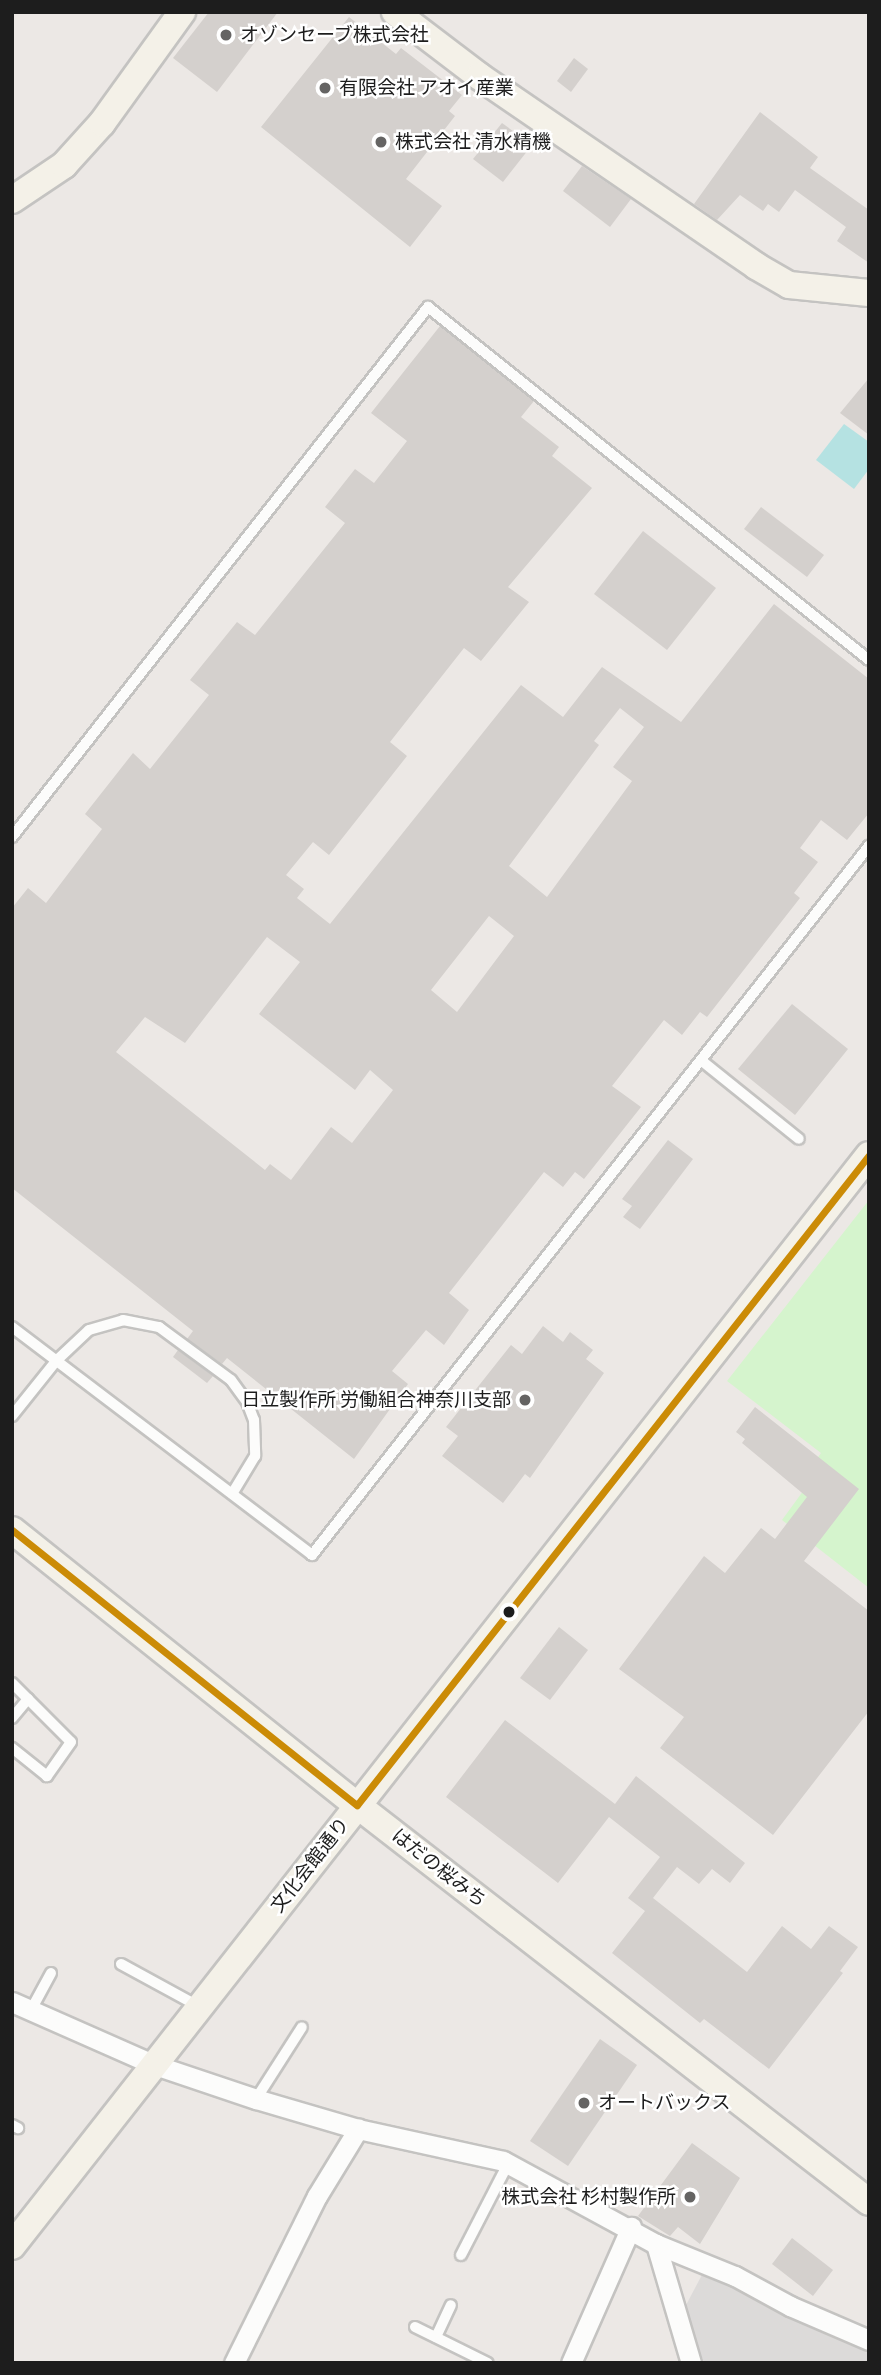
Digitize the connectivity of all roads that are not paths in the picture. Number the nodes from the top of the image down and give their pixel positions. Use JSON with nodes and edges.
{"nodes":[{"id":1,"x":182,"y":12,"type":"edge"},
{"id":2,"x":395,"y":12,"type":"edge"},
{"id":3,"x":12,"y":200,"type":"edge"},
{"id":4,"x":869,"y":293,"type":"edge"},
{"id":5,"x":869,"y":660,"type":"edge"},
{"id":6,"x":12,"y":838,"type":"edge"},
{"id":7,"x":869,"y":846,"type":"edge"},
{"id":8,"x":702,"y":1061,"type":"junction"},
{"id":9,"x":799,"y":1139,"type":"dead end"},
{"id":10,"x":869,"y":1155,"type":"edge"},
{"id":11,"x":12,"y":1327,"type":"edge"},
{"id":12,"x":56,"y":1361,"type":"junction"},
{"id":13,"x":12,"y":1416,"type":"edge"},
{"id":14,"x":232,"y":1494,"type":"junction"},
{"id":15,"x":12,"y":1530,"type":"edge"},
{"id":16,"x":12,"y":1683,"type":"edge"},
{"id":17,"x":28,"y":1699,"type":"junction"},
{"id":18,"x":12,"y":1718,"type":"edge"},
{"id":19,"x":12,"y":1748,"type":"edge"},
{"id":20,"x":357,"y":1805,"type":"junction"},
{"id":21,"x":121,"y":1964,"type":"dead end"},
{"id":22,"x":51,"y":1973,"type":"dead end"},
{"id":23,"x":12,"y":2002,"type":"edge"},
{"id":24,"x":200,"y":2007,"type":"junction"},
{"id":25,"x":32,"y":2010,"type":"junction"},
{"id":26,"x":302,"y":2027,"type":"dead end"},
{"id":27,"x":155,"y":2065,"type":"junction"},
{"id":28,"x":256,"y":2099,"type":"junction"},
{"id":29,"x":358,"y":2129,"type":"junction"},
{"id":30,"x":508,"y":2164,"type":"junction"},
{"id":31,"x":869,"y":2202,"type":"edge"},
{"id":32,"x":631,"y":2227,"type":"junction"},
{"id":33,"x":656,"y":2244,"type":"junction"},
{"id":34,"x":12,"y":2246,"type":"edge"},
{"id":35,"x":461,"y":2255,"type":"dead end"},
{"id":36,"x":451,"y":2305,"type":"dead end"},
{"id":37,"x":415,"y":2327,"type":"dead end"},
{"id":38,"x":436,"y":2337,"type":"junction"},
{"id":39,"x":869,"y":2340,"type":"edge"},
{"id":40,"x":234,"y":2363,"type":"edge"},
{"id":41,"x":488,"y":2363,"type":"edge"},
{"id":42,"x":571,"y":2363,"type":"edge"},
{"id":43,"x":691,"y":2363,"type":"edge"}],
"edges":[{"from":1,"to":3,"type":"street"},
{"from":2,"to":4,"type":"street"},
{"from":5,"to":6,"type":"lane"},
{"from":7,"to":8,"type":"lane"},
{"from":8,"to":9,"type":"lane"},
{"from":8,"to":14,"type":"lane"},
{"from":10,"to":20,"type":"street","name":"文化会館通り"},
{"from":11,"to":12,"type":"lane"},
{"from":12,"to":13,"type":"lane"},
{"from":12,"to":14,"type":"lane"},
{"from":12,"to":14,"type":"lane"},
{"from":15,"to":20,"type":"street","name":"はだの桜みち"},
{"from":16,"to":17,"type":"lane"},
{"from":17,"to":18,"type":"lane"},
{"from":17,"to":19,"type":"lane"},
{"from":20,"to":24,"type":"street","name":"文化会館通り"},
{"from":20,"to":31,"type":"street","name":"はだの桜みち"},
{"from":21,"to":24,"type":"lane"},
{"from":22,"to":25,"type":"lane"},
{"from":23,"to":25,"type":"street"},
{"from":24,"to":27,"type":"street","name":"文化会館通り"},
{"from":25,"to":27,"type":"street"},
{"from":26,"to":28,"type":"lane"},
{"from":27,"to":28,"type":"street"},
{"from":27,"to":34,"type":"street","name":"文化会館通り"},
{"from":28,"to":29,"type":"street"},
{"from":29,"to":30,"type":"street"},
{"from":29,"to":40,"type":"street"},
{"from":30,"to":32,"type":"street"},
{"from":30,"to":35,"type":"lane"},
{"from":32,"to":33,"type":"street"},
{"from":32,"to":42,"type":"street"},
{"from":33,"to":39,"type":"street"},
{"from":33,"to":43,"type":"street"},
{"from":36,"to":38,"type":"lane"},
{"from":37,"to":38,"type":"lane"},
{"from":38,"to":41,"type":"lane"}]}
